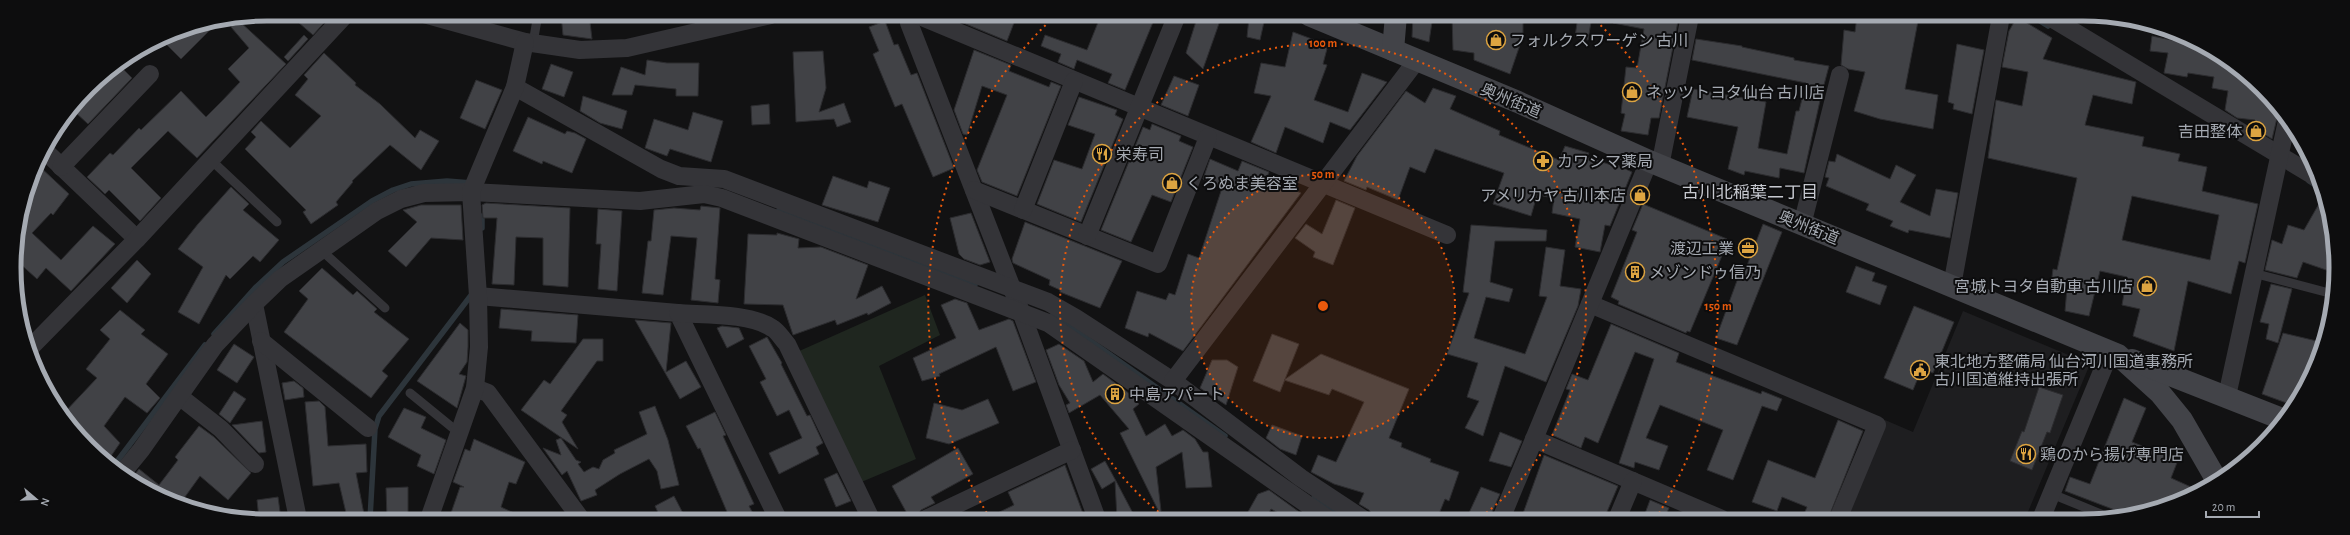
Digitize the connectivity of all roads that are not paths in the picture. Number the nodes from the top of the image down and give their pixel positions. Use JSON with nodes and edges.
{"nodes":[{"id":1,"x":340,"y":21,"type":"edge"},
{"id":2,"x":450,"y":21,"type":"edge"},
{"id":3,"x":536,"y":21,"type":"edge"},
{"id":4,"x":745,"y":21,"type":"edge"},
{"id":5,"x":909,"y":21,"type":"edge"},
{"id":6,"x":931,"y":21,"type":"edge"},
{"id":7,"x":1175,"y":21,"type":"edge"},
{"id":8,"x":1323,"y":21,"type":"edge"},
{"id":9,"x":1395,"y":21,"type":"edge"},
{"id":10,"x":1689,"y":21,"type":"edge"},
{"id":11,"x":2000,"y":21,"type":"edge"},
{"id":12,"x":2056,"y":21,"type":"edge"},
{"id":13,"x":529,"y":42,"type":"junction"},
{"id":14,"x":1393,"y":50,"type":"junction"},
{"id":15,"x":1417,"y":60,"type":"junction"},
{"id":16,"x":150,"y":74,"type":"dead end"},
{"id":17,"x":1840,"y":75,"type":"dead end"},
{"id":18,"x":1074,"y":81,"type":"junction"},
{"id":19,"x":515,"y":87,"type":"junction"},
{"id":20,"x":1140,"y":108,"type":"junction"},
{"id":21,"x":2285,"y":129,"type":"edge"},
{"id":22,"x":1208,"y":137,"type":"junction"},
{"id":23,"x":48,"y":154,"type":"edge"},
{"id":24,"x":2280,"y":156,"type":"junction"},
{"id":25,"x":211,"y":160,"type":"junction"},
{"id":26,"x":1654,"y":164,"type":"junction"},
{"id":27,"x":61,"y":167,"type":"junction"},
{"id":28,"x":2310,"y":174,"type":"edge"},
{"id":29,"x":1322,"y":184,"type":"junction"},
{"id":30,"x":473,"y":186,"type":"junction"},
{"id":31,"x":974,"y":190,"type":"junction"},
{"id":32,"x":1022,"y":210,"type":"junction"},
{"id":33,"x":278,"y":222,"type":"dead end"},
{"id":34,"x":1802,"y":225,"type":"junction"},
{"id":35,"x":1447,"y":235,"type":"dead end"},
{"id":36,"x":1087,"y":236,"type":"junction"},
{"id":37,"x":137,"y":239,"type":"junction"},
{"id":38,"x":321,"y":250,"type":"junction"},
{"id":39,"x":2252,"y":273,"type":"junction"},
{"id":40,"x":1952,"y":286,"type":"junction"},
{"id":41,"x":2327,"y":293,"type":"edge"},
{"id":42,"x":478,"y":296,"type":"junction"},
{"id":43,"x":1017,"y":301,"type":"junction"},
{"id":44,"x":254,"y":304,"type":"junction"},
{"id":45,"x":1590,"y":304,"type":"junction"},
{"id":46,"x":385,"y":308,"type":"dead end"},
{"id":47,"x":678,"y":313,"type":"junction"},
{"id":48,"x":261,"y":341,"type":"junction"},
{"id":49,"x":33,"y":345,"type":"edge"},
{"id":50,"x":2114,"y":353,"type":"junction"},
{"id":51,"x":1174,"y":381,"type":"junction"},
{"id":52,"x":2202,"y":387,"type":"junction"},
{"id":53,"x":475,"y":388,"type":"junction"},
{"id":54,"x":410,"y":394,"type":"dead end"},
{"id":55,"x":179,"y":396,"type":"junction"},
{"id":56,"x":2227,"y":396,"type":"junction"},
{"id":57,"x":2278,"y":417,"type":"edge"},
{"id":58,"x":2182,"y":420,"type":"junction"},
{"id":59,"x":368,"y":428,"type":"dead end"},
{"id":60,"x":459,"y":433,"type":"junction"},
{"id":61,"x":1534,"y":439,"type":"junction"},
{"id":62,"x":1072,"y":450,"type":"junction"},
{"id":63,"x":255,"y":464,"type":"dead end"},
{"id":64,"x":126,"y":469,"type":"edge"},
{"id":65,"x":2214,"y":475,"type":"edge"},
{"id":66,"x":1633,"y":481,"type":"junction"},
{"id":67,"x":2052,"y":494,"type":"junction"},
{"id":68,"x":2098,"y":513,"type":"edge"},
{"id":69,"x":297,"y":514,"type":"edge"},
{"id":70,"x":431,"y":514,"type":"edge"},
{"id":71,"x":577,"y":514,"type":"edge"},
{"id":72,"x":776,"y":514,"type":"edge"},
{"id":73,"x":869,"y":514,"type":"edge"},
{"id":74,"x":937,"y":514,"type":"edge"},
{"id":75,"x":1095,"y":514,"type":"edge"},
{"id":76,"x":1321,"y":514,"type":"edge"},
{"id":77,"x":1355,"y":514,"type":"edge"},
{"id":78,"x":1504,"y":514,"type":"edge"},
{"id":79,"x":1619,"y":514,"type":"edge"},
{"id":80,"x":1710,"y":514,"type":"edge"},
{"id":81,"x":1840,"y":514,"type":"edge"},
{"id":82,"x":2043,"y":514,"type":"edge"}],
"edges":[{"from":1,"to":25,"type":"street"},
{"from":2,"to":13,"type":"street"},
{"from":3,"to":13,"type":"lane"},
{"from":4,"to":13,"type":"street"},
{"from":5,"to":31,"type":"street"},
{"from":6,"to":18,"type":"street"},
{"from":7,"to":20,"type":"street"},
{"from":8,"to":14,"type":"street","name":"奥州街道"},
{"from":9,"to":14,"type":"street"},
{"from":10,"to":26,"type":"street"},
{"from":11,"to":40,"type":"street"},
{"from":12,"to":24,"type":"street"},
{"from":13,"to":19,"type":"street"},
{"from":14,"to":15,"type":"street","name":"奥州街道"},
{"from":15,"to":26,"type":"street","name":"奥州街道"},
{"from":15,"to":29,"type":"street"},
{"from":16,"to":27,"type":"street"},
{"from":17,"to":34,"type":"street"},
{"from":18,"to":20,"type":"street"},
{"from":18,"to":32,"type":"street"},
{"from":19,"to":30,"type":"street"},
{"from":19,"to":43,"type":"street"},
{"from":20,"to":22,"type":"street"},
{"from":20,"to":36,"type":"street"},
{"from":21,"to":24,"type":"street"},
{"from":22,"to":29,"type":"street"},
{"from":22,"to":36,"type":"street"},
{"from":23,"to":27,"type":"street"},
{"from":24,"to":28,"type":"street"},
{"from":24,"to":39,"type":"street"},
{"from":25,"to":33,"type":"lane"},
{"from":25,"to":37,"type":"street"},
{"from":26,"to":34,"type":"street","name":"奥州街道"},
{"from":26,"to":45,"type":"street"},
{"from":27,"to":37,"type":"street"},
{"from":29,"to":35,"type":"street"},
{"from":29,"to":51,"type":"street"},
{"from":30,"to":38,"type":"street"},
{"from":30,"to":42,"type":"street"},
{"from":30,"to":43,"type":"street"},
{"from":31,"to":32,"type":"street"},
{"from":31,"to":43,"type":"street"},
{"from":32,"to":36,"type":"street"},
{"from":34,"to":40,"type":"street","name":"奥州街道"},
{"from":37,"to":49,"type":"street"},
{"from":38,"to":44,"type":"street"},
{"from":38,"to":46,"type":"lane"},
{"from":39,"to":41,"type":"lane"},
{"from":39,"to":56,"type":"street"},
{"from":40,"to":50,"type":"street","name":"奥州街道"},
{"from":42,"to":47,"type":"street"},
{"from":42,"to":53,"type":"street"},
{"from":43,"to":51,"type":"street"},
{"from":43,"to":62,"type":"street"},
{"from":43,"to":76,"type":"street"},
{"from":44,"to":48,"type":"street"},
{"from":44,"to":55,"type":"street"},
{"from":45,"to":61,"type":"street"},
{"from":45,"to":81,"type":"street"},
{"from":47,"to":72,"type":"street"},
{"from":47,"to":73,"type":"street"},
{"from":48,"to":59,"type":"street"},
{"from":48,"to":69,"type":"street"},
{"from":50,"to":52,"type":"street"},
{"from":50,"to":58,"type":"street","name":"奥州街道"},
{"from":50,"to":67,"type":"street"},
{"from":51,"to":77,"type":"street"},
{"from":52,"to":56,"type":"street"},
{"from":52,"to":58,"type":"street"},
{"from":53,"to":60,"type":"street"},
{"from":53,"to":71,"type":"street"},
{"from":54,"to":60,"type":"lane"},
{"from":55,"to":63,"type":"street"},
{"from":55,"to":64,"type":"street"},
{"from":56,"to":57,"type":"street"},
{"from":58,"to":65,"type":"street","name":"奥州街道"},
{"from":60,"to":70,"type":"street"},
{"from":61,"to":66,"type":"street"},
{"from":61,"to":78,"type":"street"},
{"from":62,"to":74,"type":"street"},
{"from":62,"to":75,"type":"street"},
{"from":66,"to":79,"type":"street"},
{"from":66,"to":80,"type":"street"},
{"from":67,"to":68,"type":"lane"},
{"from":67,"to":82,"type":"street"}]}
